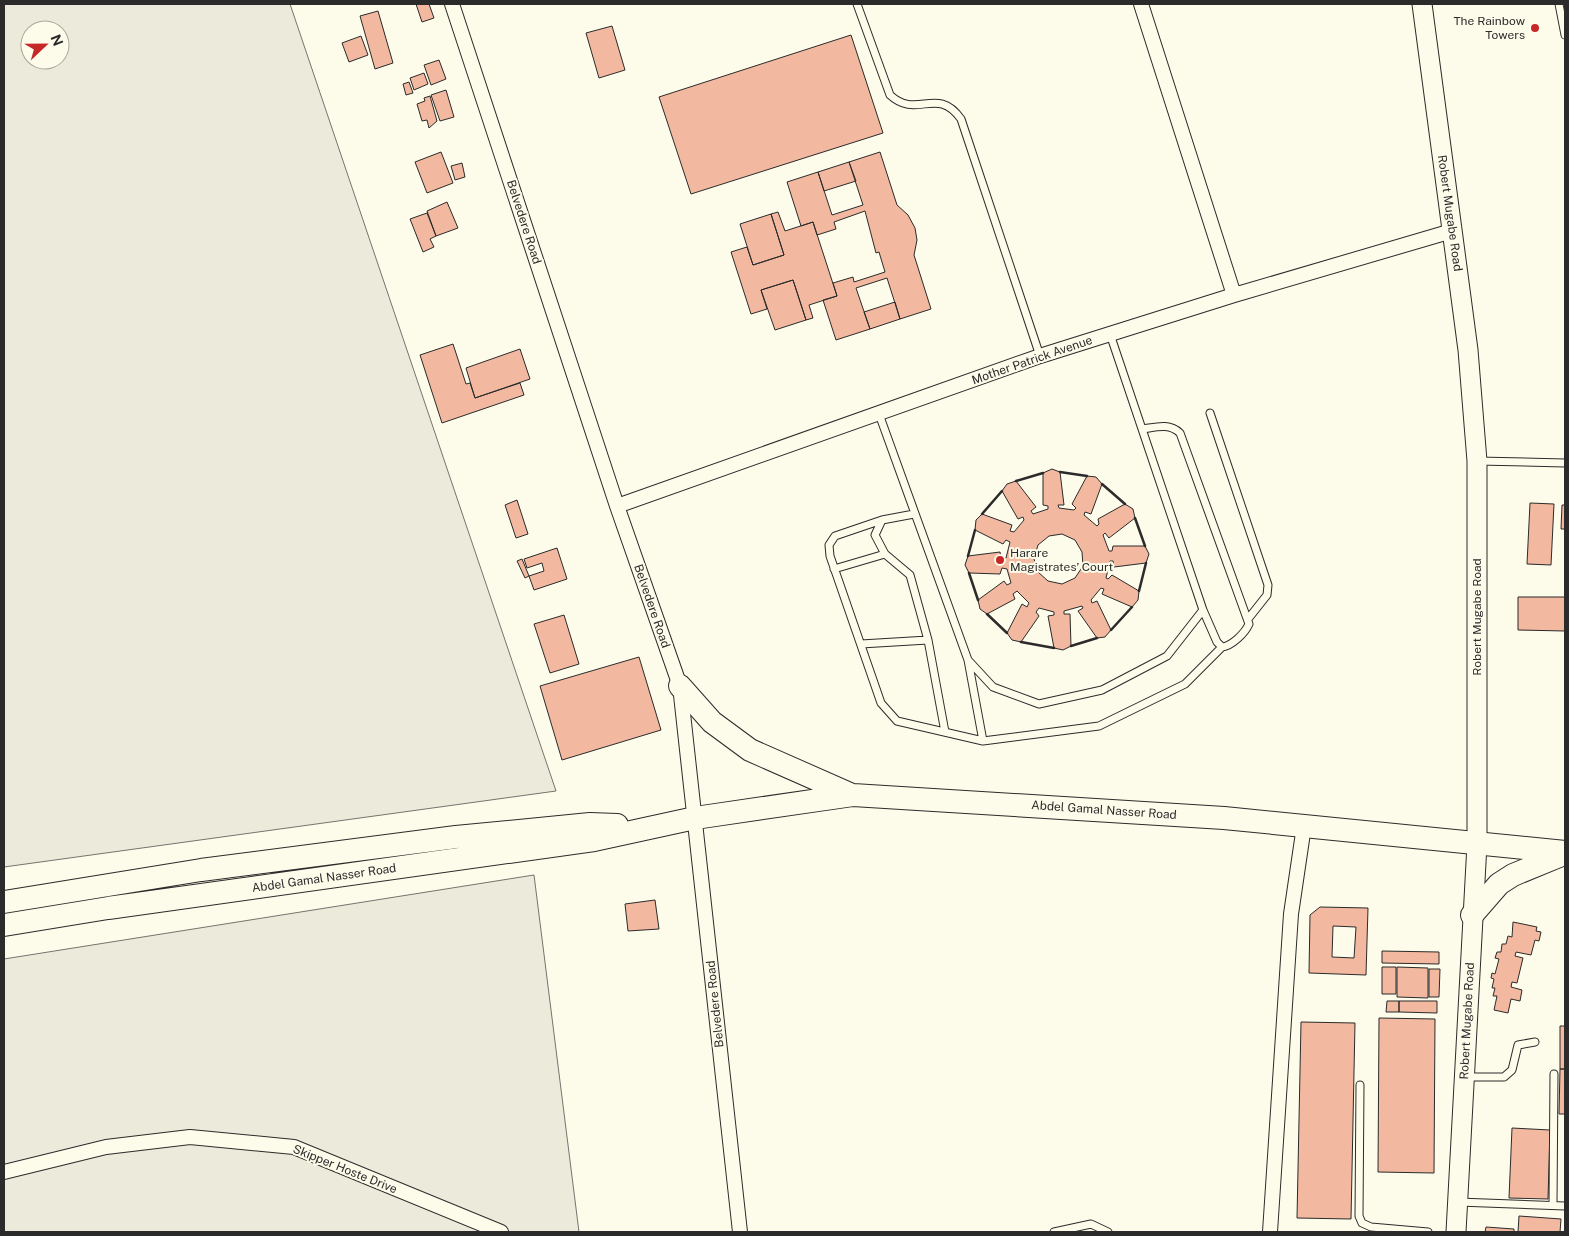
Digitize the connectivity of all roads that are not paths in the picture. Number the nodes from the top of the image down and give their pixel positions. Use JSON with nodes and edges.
{"nodes":[{"id":1,"x":452,"y":4,"type":"edge"},
{"id":2,"x":857,"y":4,"type":"edge"},
{"id":3,"x":1141,"y":4,"type":"edge"},
{"id":4,"x":1422,"y":4,"type":"edge"},
{"id":5,"x":1559,"y":4,"type":"edge"},
{"id":6,"x":1565,"y":35,"type":"edge"},
{"id":7,"x":1452,"y":231,"type":"junction"},
{"id":8,"x":1234,"y":295,"type":"junction"},
{"id":9,"x":1110,"y":334,"type":"junction"},
{"id":10,"x":1040,"y":356,"type":"junction"},
{"id":11,"x":1210,"y":413,"type":"dead end"},
{"id":12,"x":879,"y":414,"type":"junction"},
{"id":13,"x":1144,"y":429,"type":"junction"},
{"id":14,"x":1477,"y":461,"type":"junction"},
{"id":15,"x":1565,"y":463,"type":"edge"},
{"id":16,"x":617,"y":506,"type":"junction"},
{"id":17,"x":914,"y":514,"type":"junction"},
{"id":18,"x":882,"y":520,"type":"junction"},
{"id":19,"x":885,"y":554,"type":"junction"},
{"id":20,"x":834,"y":569,"type":"junction"},
{"id":21,"x":1203,"y":610,"type":"junction"},
{"id":22,"x":1248,"y":619,"type":"junction"},
{"id":23,"x":928,"y":640,"type":"junction"},
{"id":24,"x":861,"y":644,"type":"junction"},
{"id":25,"x":1222,"y":647,"type":"junction"},
{"id":26,"x":968,"y":660,"type":"junction"},
{"id":27,"x":680,"y":686,"type":"junction"},
{"id":28,"x":945,"y":732,"type":"junction"},
{"id":29,"x":983,"y":741,"type":"junction"},
{"id":30,"x":853,"y":795,"type":"junction"},
{"id":31,"x":695,"y":818,"type":"junction"},
{"id":32,"x":1304,"y":826,"type":"junction"},
{"id":33,"x":643,"y":828,"type":"junction"},
{"id":34,"x":1477,"y":844,"type":"junction"},
{"id":35,"x":1565,"y":852,"type":"edge"},
{"id":36,"x":4,"y":902,"type":"edge"},
{"id":37,"x":1472,"y":915,"type":"junction"},
{"id":38,"x":4,"y":925,"type":"edge"},
{"id":39,"x":1535,"y":1042,"type":"dead end"},
{"id":40,"x":1554,"y":1074,"type":"dead end"},
{"id":41,"x":1464,"y":1077,"type":"junction"},
{"id":42,"x":1360,"y":1085,"type":"dead end"},
{"id":43,"x":4,"y":1172,"type":"edge"},
{"id":44,"x":1457,"y":1202,"type":"junction"},
{"id":45,"x":1553,"y":1205,"type":"junction"},
{"id":46,"x":1565,"y":1206,"type":"edge"},
{"id":47,"x":501,"y":1232,"type":"edge"},
{"id":48,"x":740,"y":1232,"type":"edge"},
{"id":49,"x":1054,"y":1232,"type":"edge"},
{"id":50,"x":1108,"y":1232,"type":"edge"},
{"id":51,"x":1270,"y":1232,"type":"edge"},
{"id":52,"x":1428,"y":1232,"type":"edge"},
{"id":53,"x":1456,"y":1232,"type":"edge"}],
"edges":[{"from":1,"to":16,"type":"street","name":"Belvedere Road"},
{"from":2,"to":10,"type":"lane"},
{"from":3,"to":8,"type":"street"},
{"from":4,"to":7,"type":"main road","name":"Robert Mugabe Road"},
{"from":5,"to":6,"type":"lane"},
{"from":7,"to":8,"type":"street","name":"Mother Patrick Avenue"},
{"from":7,"to":14,"type":"main road","name":"Robert Mugabe Road"},
{"from":8,"to":9,"type":"street","name":"Mother Patrick Avenue"},
{"from":9,"to":10,"type":"street","name":"Mother Patrick Avenue"},
{"from":9,"to":13,"type":"lane"},
{"from":10,"to":12,"type":"street","name":"Mother Patrick Avenue"},
{"from":11,"to":22,"type":"lane"},
{"from":12,"to":16,"type":"street","name":"Mother Patrick Avenue"},
{"from":12,"to":17,"type":"lane"},
{"from":13,"to":21,"type":"lane"},
{"from":13,"to":22,"type":"lane"},
{"from":14,"to":15,"type":"lane"},
{"from":14,"to":34,"type":"main road","name":"Robert Mugabe Road"},
{"from":16,"to":27,"type":"street","name":"Belvedere Road"},
{"from":17,"to":18,"type":"lane"},
{"from":17,"to":26,"type":"lane"},
{"from":18,"to":19,"type":"lane"},
{"from":18,"to":20,"type":"lane"},
{"from":19,"to":20,"type":"lane"},
{"from":19,"to":23,"type":"lane"},
{"from":20,"to":24,"type":"lane"},
{"from":21,"to":25,"type":"lane"},
{"from":21,"to":26,"type":"lane"},
{"from":22,"to":25,"type":"lane"},
{"from":23,"to":24,"type":"lane"},
{"from":23,"to":28,"type":"lane"},
{"from":24,"to":28,"type":"lane"},
{"from":25,"to":29,"type":"lane"},
{"from":26,"to":29,"type":"lane"},
{"from":27,"to":30,"type":"highway"},
{"from":27,"to":31,"type":"street","name":"Belvedere Road"},
{"from":28,"to":29,"type":"lane"},
{"from":30,"to":31,"type":"highway","name":"Abdel Gamal Nasser Road"},
{"from":30,"to":32,"type":"highway","name":"Abdel Gamal Nasser Road"},
{"from":31,"to":33,"type":"highway","name":"Abdel Gamal Nasser Road"},
{"from":31,"to":48,"type":"street","name":"Belvedere Road"},
{"from":32,"to":34,"type":"highway","name":"Abdel Gamal Nasser Road"},
{"from":32,"to":51,"type":"street"},
{"from":33,"to":36,"type":"highway","name":"Abdel Gamal Nasser Road"},
{"from":33,"to":38,"type":"highway","name":"Abdel Gamal Nasser Road"},
{"from":34,"to":35,"type":"highway","name":"Abdel Gamal Nasser Road"},
{"from":34,"to":37,"type":"main road","name":"Robert Mugabe Road"},
{"from":35,"to":37,"type":"highway"},
{"from":37,"to":41,"type":"main road","name":"Robert Mugabe Road"},
{"from":39,"to":41,"type":"lane"},
{"from":40,"to":45,"type":"lane"},
{"from":41,"to":44,"type":"main road","name":"Robert Mugabe Road"},
{"from":42,"to":52,"type":"lane"},
{"from":43,"to":47,"type":"street","name":"Skipper Hoste Drive"},
{"from":44,"to":45,"type":"lane"},
{"from":44,"to":53,"type":"main road","name":"Robert Mugabe Road"},
{"from":45,"to":46,"type":"lane"},
{"from":49,"to":50,"type":"lane"}]}
